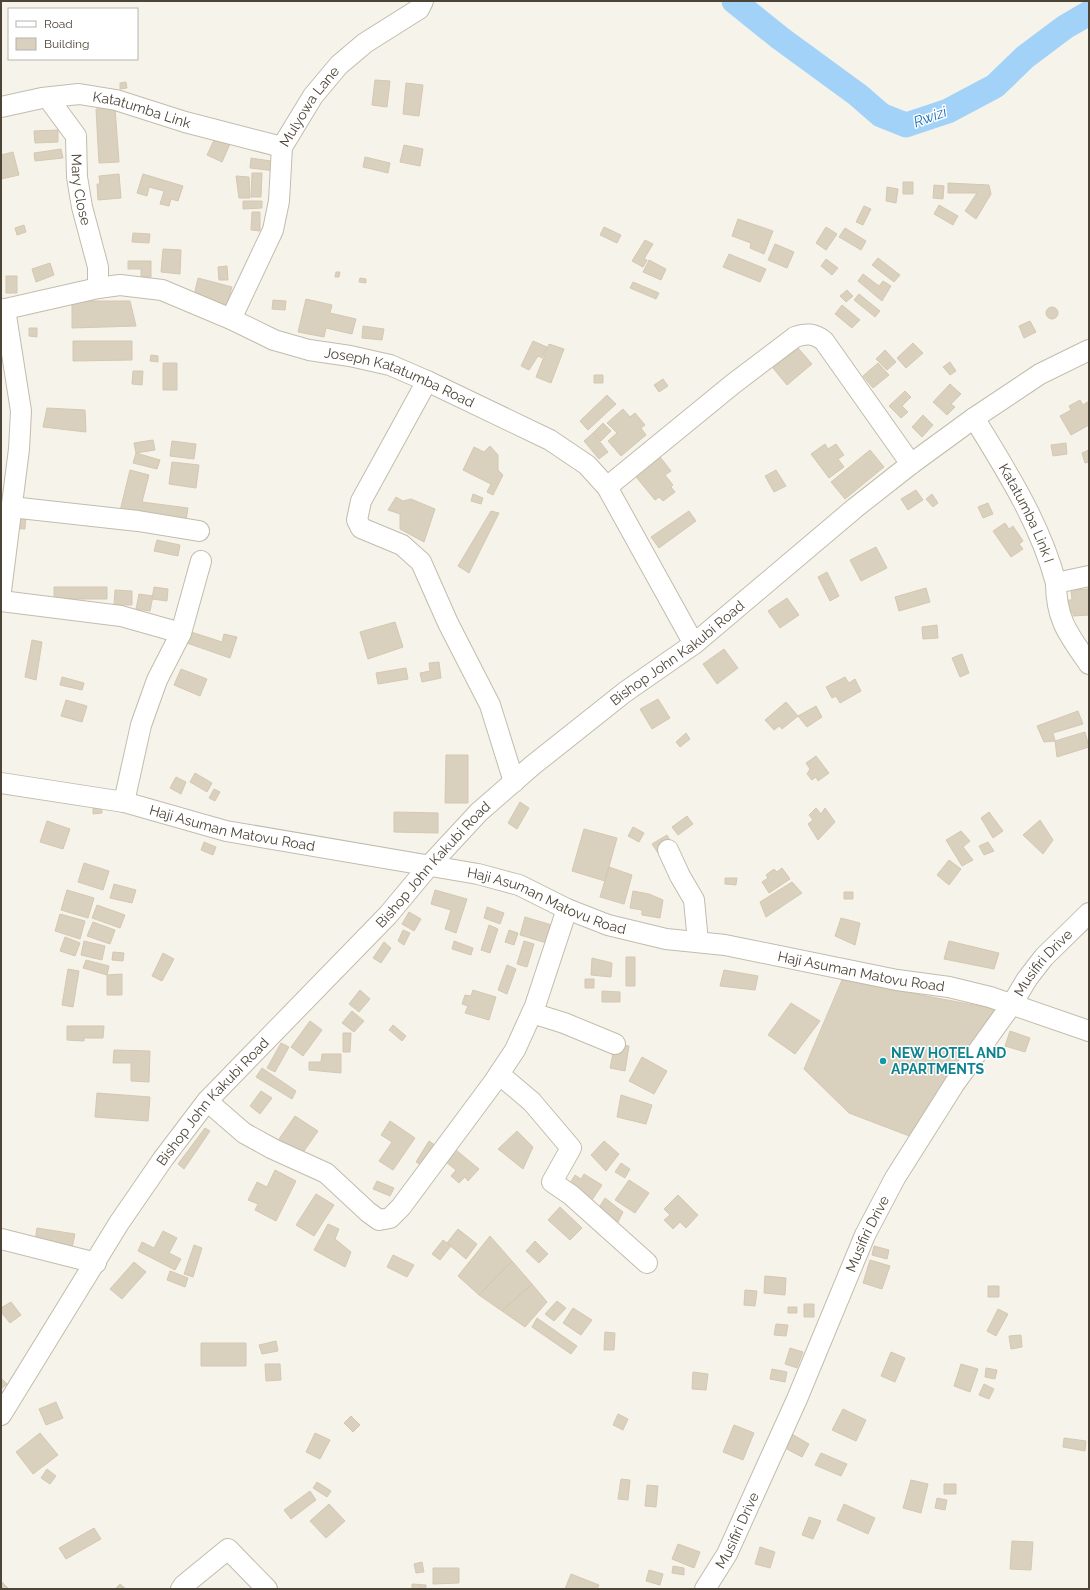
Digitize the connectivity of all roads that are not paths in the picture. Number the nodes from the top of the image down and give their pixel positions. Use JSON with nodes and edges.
{"nodes":[{"id":1,"x":423,"y":1,"type":"edge"},
{"id":2,"x":48,"y":98,"type":"junction"},
{"id":3,"x":1,"y":107,"type":"edge"},
{"id":4,"x":282,"y":147,"type":"junction"},
{"id":5,"x":98,"y":288,"type":"junction"},
{"id":6,"x":3,"y":310,"type":"edge"},
{"id":7,"x":231,"y":319,"type":"junction"},
{"id":8,"x":1089,"y":350,"type":"edge"},
{"id":9,"x":427,"y":381,"type":"junction"},
{"id":10,"x":974,"y":418,"type":"junction"},
{"id":11,"x":911,"y":464,"type":"junction"},
{"id":12,"x":607,"y":487,"type":"junction"},
{"id":13,"x":12,"y":507,"type":"junction"},
{"id":14,"x":199,"y":531,"type":"dead end"},
{"id":15,"x":201,"y":560,"type":"dead end"},
{"id":16,"x":1089,"y":576,"type":"edge"},
{"id":17,"x":1056,"y":583,"type":"junction"},
{"id":18,"x":1,"y":590,"type":"edge"},
{"id":19,"x":1,"y":601,"type":"edge"},
{"id":20,"x":181,"y":633,"type":"junction"},
{"id":21,"x":694,"y":644,"type":"junction"},
{"id":22,"x":1089,"y":664,"type":"edge"},
{"id":23,"x":514,"y":782,"type":"junction"},
{"id":24,"x":1,"y":783,"type":"edge"},
{"id":25,"x":124,"y":802,"type":"junction"},
{"id":26,"x":668,"y":850,"type":"dead end"},
{"id":27,"x":428,"y":867,"type":"junction"},
{"id":28,"x":567,"y":909,"type":"junction"},
{"id":29,"x":1089,"y":913,"type":"edge"},
{"id":30,"x":698,"y":942,"type":"junction"},
{"id":31,"x":1012,"y":1004,"type":"junction"},
{"id":32,"x":532,"y":1013,"type":"junction"},
{"id":33,"x":1089,"y":1031,"type":"edge"},
{"id":34,"x":615,"y":1044,"type":"dead end"},
{"id":35,"x":499,"y":1074,"type":"junction"},
{"id":36,"x":207,"y":1101,"type":"junction"},
{"id":37,"x":1,"y":1239,"type":"edge"},
{"id":38,"x":96,"y":1263,"type":"junction"},
{"id":39,"x":647,"y":1263,"type":"dead end"},
{"id":40,"x":1,"y":1415,"type":"edge"},
{"id":41,"x":181,"y":1589,"type":"edge"},
{"id":42,"x":267,"y":1589,"type":"edge"},
{"id":43,"x":705,"y":1589,"type":"edge"}],
"edges":[{"from":1,"to":4,"type":"street","name":"Mulyowa Lane"},
{"from":2,"to":3,"type":"street","name":"Katatumba Link"},
{"from":2,"to":4,"type":"street","name":"Katatumba Link"},
{"from":2,"to":5,"type":"street","name":"Mary Close"},
{"from":4,"to":7,"type":"street","name":"Mulyowa Lane"},
{"from":5,"to":6,"type":"street","name":"Joseph Katatumba Road"},
{"from":5,"to":7,"type":"street","name":"Joseph Katatumba Road"},
{"from":6,"to":13,"type":"street"},
{"from":7,"to":9,"type":"street","name":"Joseph Katatumba Road"},
{"from":8,"to":10,"type":"street","name":"Bishop John Kakubi Road"},
{"from":9,"to":12,"type":"street","name":"Joseph Katatumba Road"},
{"from":9,"to":23,"type":"street"},
{"from":10,"to":11,"type":"street","name":"Bishop John Kakubi Road"},
{"from":10,"to":17,"type":"street","name":"Katatumba Link I"},
{"from":11,"to":12,"type":"street"},
{"from":11,"to":21,"type":"street","name":"Bishop John Kakubi Road"},
{"from":12,"to":21,"type":"street","name":"Joseph Katatumba Road"},
{"from":13,"to":14,"type":"street"},
{"from":13,"to":18,"type":"street"},
{"from":15,"to":20,"type":"street"},
{"from":16,"to":17,"type":"street","name":"Katatumba Link I"},
{"from":17,"to":22,"type":"street"},
{"from":19,"to":20,"type":"street"},
{"from":20,"to":25,"type":"street"},
{"from":21,"to":23,"type":"street","name":"Bishop John Kakubi Road"},
{"from":23,"to":27,"type":"street","name":"Bishop John Kakubi Road"},
{"from":24,"to":25,"type":"street","name":"Haji Asuman Matovu Road"},
{"from":25,"to":27,"type":"street","name":"Haji Asuman Matovu Road"},
{"from":26,"to":30,"type":"street"},
{"from":27,"to":28,"type":"street","name":"Haji Asuman Matovu Road"},
{"from":27,"to":36,"type":"street","name":"Bishop John Kakubi Road"},
{"from":28,"to":30,"type":"street","name":"Haji Asuman Matovu Road"},
{"from":28,"to":32,"type":"street"},
{"from":29,"to":31,"type":"street","name":"Musifiri Drive"},
{"from":30,"to":31,"type":"street","name":"Haji Asuman Matovu Road"},
{"from":31,"to":33,"type":"street","name":"Haji Asuman Matovu Road"},
{"from":31,"to":43,"type":"street","name":"Musifiri Drive"},
{"from":32,"to":34,"type":"street"},
{"from":32,"to":35,"type":"street"},
{"from":35,"to":36,"type":"street"},
{"from":35,"to":39,"type":"street"},
{"from":36,"to":38,"type":"street","name":"Bishop John Kakubi Road"},
{"from":37,"to":38,"type":"street"},
{"from":38,"to":40,"type":"street","name":"Bishop John Kakubi Road"},
{"from":41,"to":42,"type":"street"}]}
